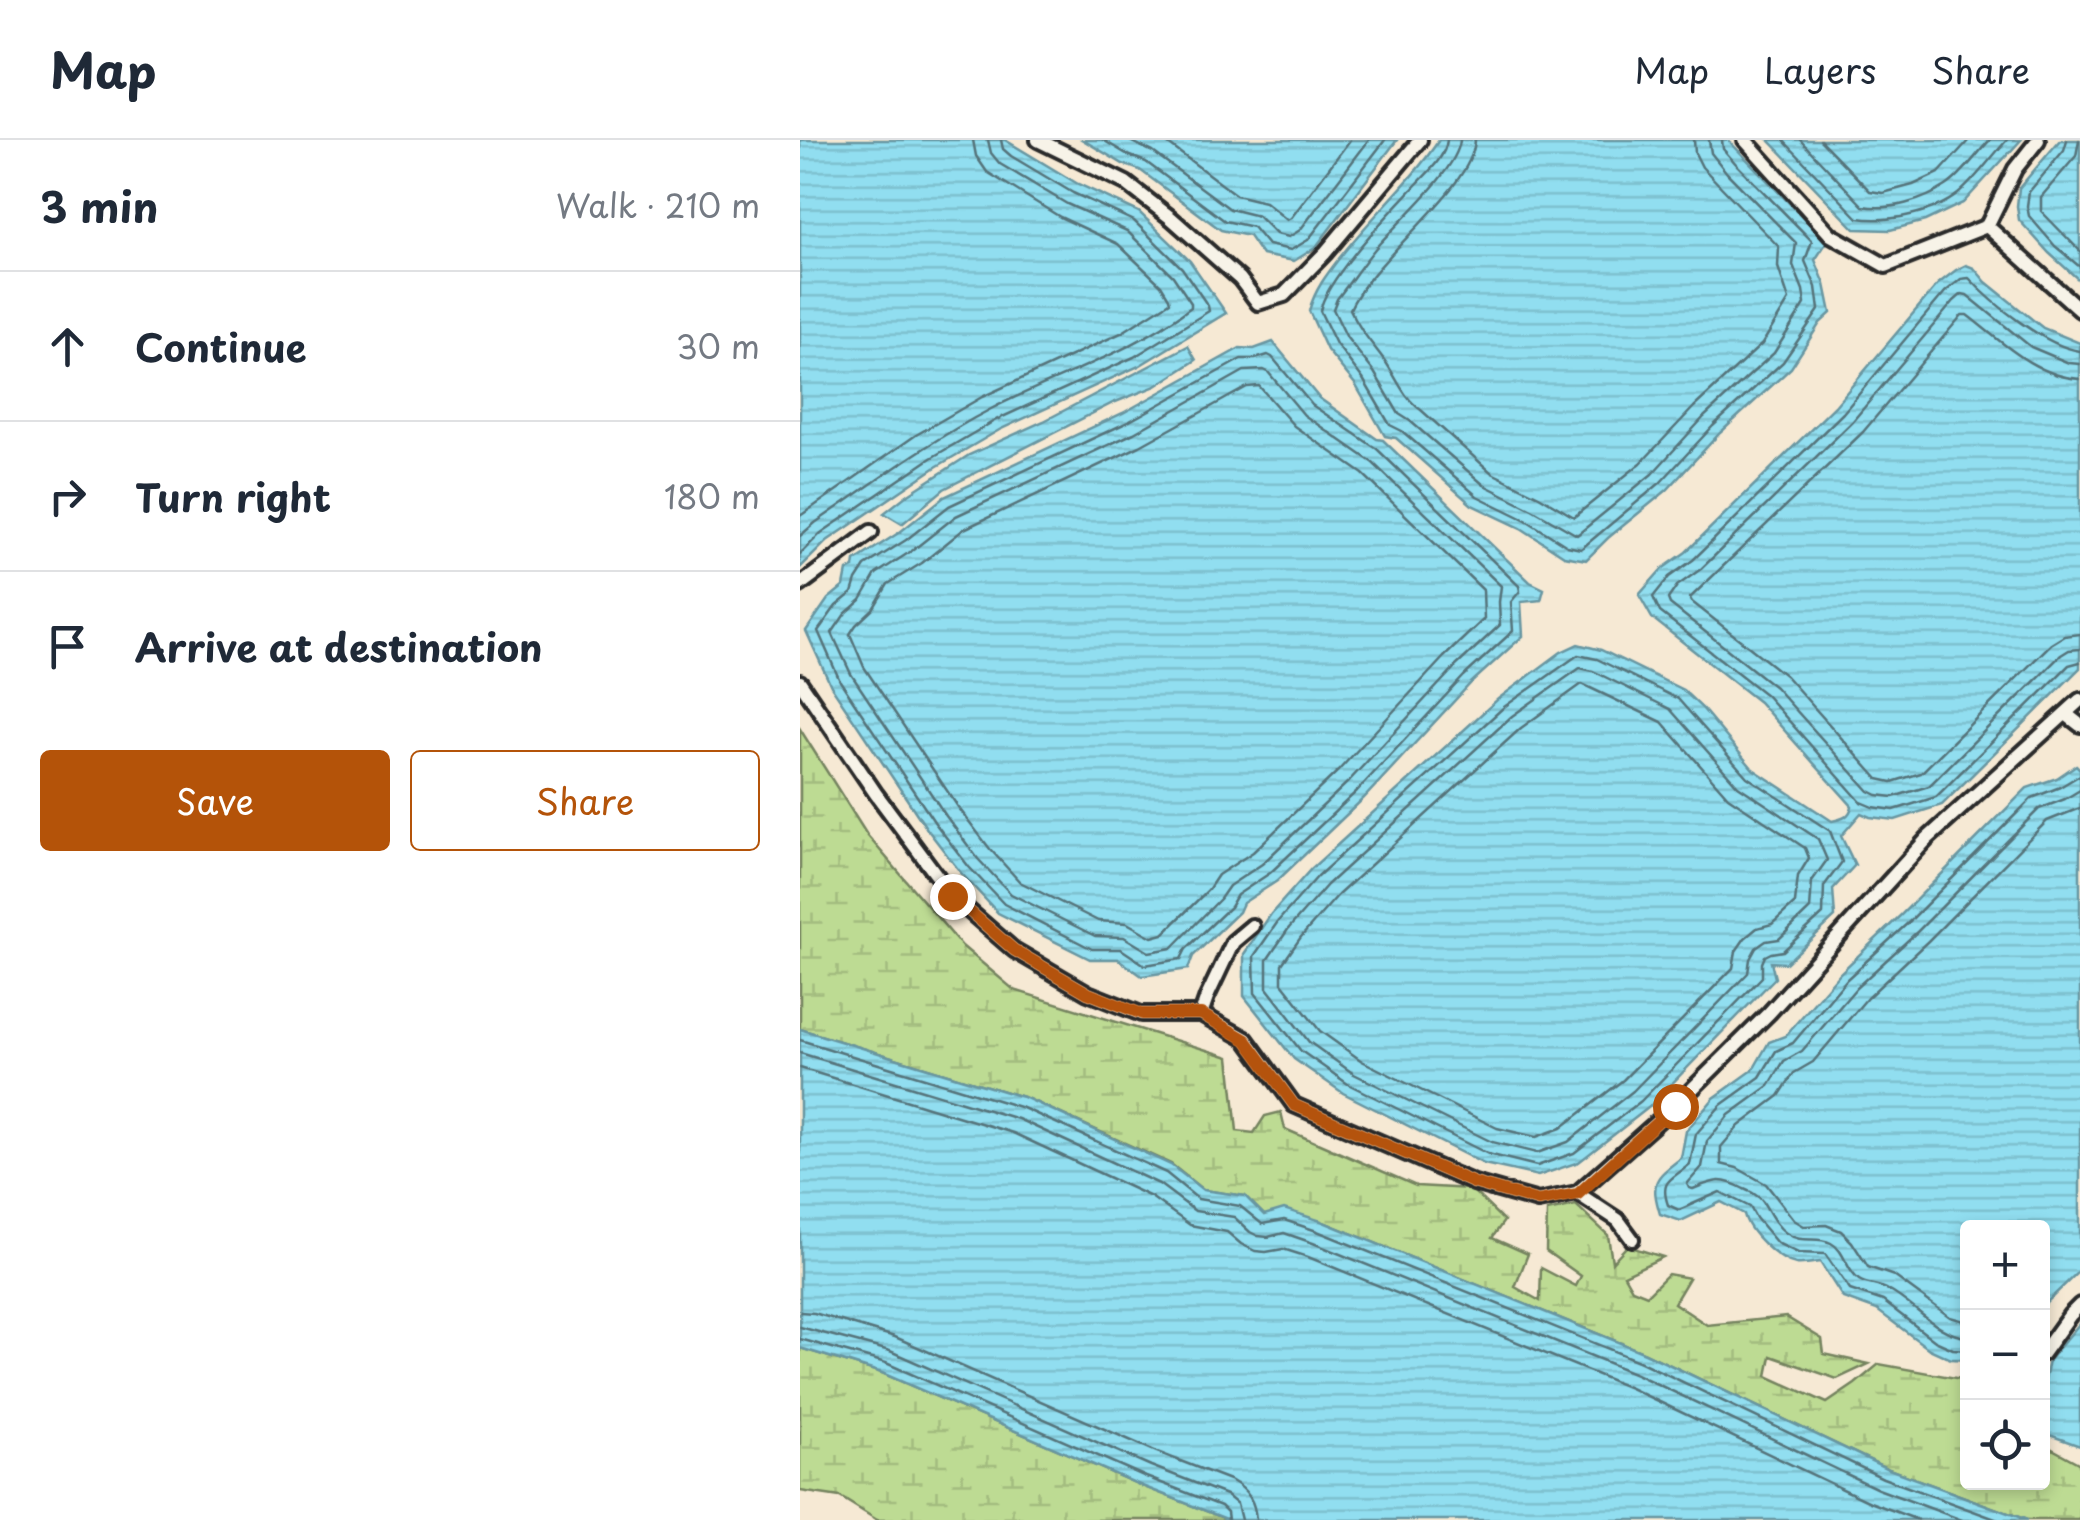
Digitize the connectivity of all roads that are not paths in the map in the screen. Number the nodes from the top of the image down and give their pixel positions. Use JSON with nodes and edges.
{"nodes":[{"id":1,"x":1038,"y":140,"type":"edge"},
{"id":2,"x":1420,"y":140,"type":"edge"},
{"id":3,"x":1745,"y":140,"type":"edge"},
{"id":4,"x":2038,"y":140,"type":"edge"},
{"id":5,"x":1987,"y":226,"type":"junction"},
{"id":6,"x":2080,"y":310,"type":"edge"},
{"id":7,"x":871,"y":532,"type":"dead end"},
{"id":8,"x":800,"y":585,"type":"edge"},
{"id":9,"x":800,"y":682,"type":"edge"},
{"id":10,"x":2080,"y":700,"type":"edge"},
{"id":11,"x":2066,"y":714,"type":"junction"},
{"id":12,"x":2080,"y":725,"type":"edge"},
{"id":13,"x":1252,"y":926,"type":"dead end"},
{"id":14,"x":1201,"y":1014,"type":"junction"},
{"id":15,"x":1578,"y":1194,"type":"junction"},
{"id":16,"x":1632,"y":1239,"type":"dead end"},
{"id":17,"x":2080,"y":1305,"type":"edge"},
{"id":18,"x":2050,"y":1343,"type":"edge"}],
"edges":[{"from":1,"to":2,"type":"lane"},
{"from":3,"to":5,"type":"lane"},
{"from":4,"to":5,"type":"lane"},
{"from":5,"to":6,"type":"lane"},
{"from":7,"to":8,"type":"lane"},
{"from":9,"to":14,"type":"lane"},
{"from":10,"to":11,"type":"lane"},
{"from":11,"to":12,"type":"lane"},
{"from":11,"to":15,"type":"lane"},
{"from":13,"to":14,"type":"lane"},
{"from":14,"to":15,"type":"lane"},
{"from":15,"to":16,"type":"lane"},
{"from":17,"to":18,"type":"lane"}]}
